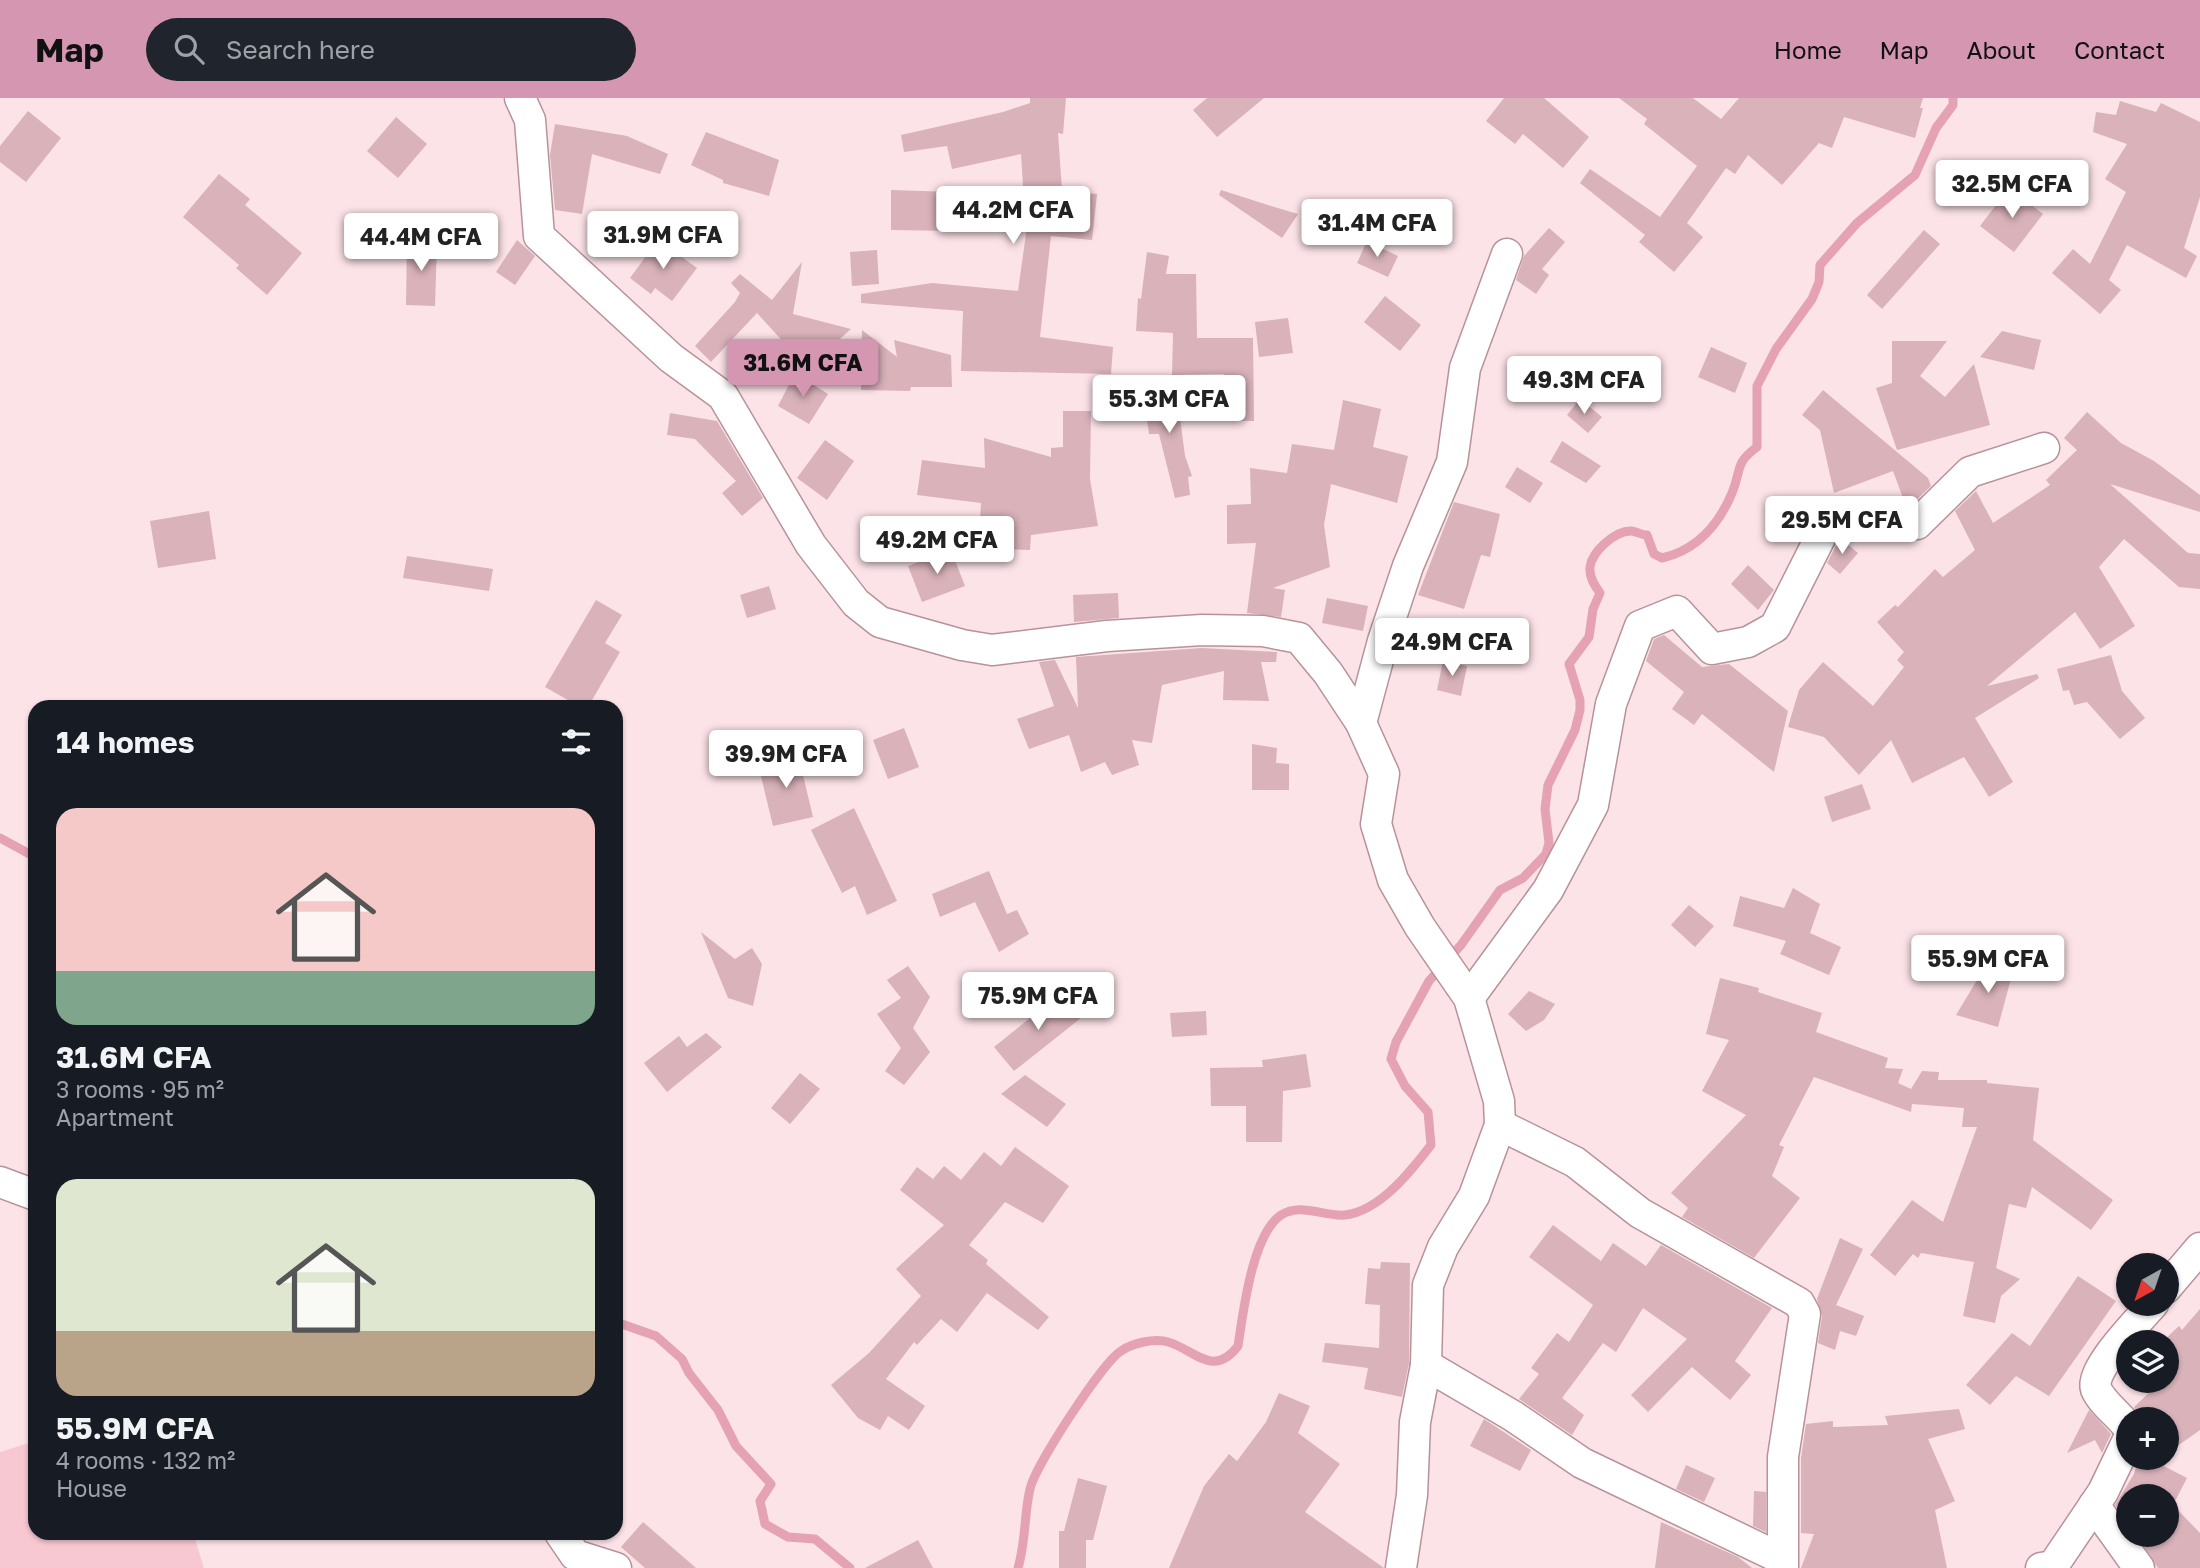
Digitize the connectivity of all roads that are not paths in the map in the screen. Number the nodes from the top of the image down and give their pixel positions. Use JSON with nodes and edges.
{"nodes":[{"id":1,"x":520,"y":98,"type":"edge"},
{"id":2,"x":1507,"y":254,"type":"dead end"},
{"id":3,"x":2044,"y":448,"type":"dead end"},
{"id":4,"x":1361,"y":723,"type":"junction"},
{"id":5,"x":1464,"y":991,"type":"junction"},
{"id":6,"x":1500,"y":1125,"type":"junction"},
{"id":7,"x":0,"y":1182,"type":"edge"},
{"id":8,"x":28,"y":1192,"type":"edge"},
{"id":9,"x":2200,"y":1248,"type":"edge"},
{"id":10,"x":2179,"y":1273,"type":"edge"},
{"id":11,"x":2143,"y":1316,"type":"edge"},
{"id":12,"x":1426,"y":1365,"type":"junction"},
{"id":13,"x":2116,"y":1413,"type":"edge"},
{"id":14,"x":2116,"y":1463,"type":"edge"},
{"id":15,"x":2094,"y":1505,"type":"junction"},
{"id":16,"x":565,"y":1540,"type":"edge"},
{"id":17,"x":1783,"y":1564,"type":"edge"},
{"id":18,"x":2049,"y":1567,"type":"edge"},
{"id":19,"x":616,"y":1568,"type":"edge"},
{"id":20,"x":1401,"y":1568,"type":"edge"},
{"id":21,"x":2139,"y":1568,"type":"edge"}],
"edges":[{"from":1,"to":4,"type":"street"},
{"from":2,"to":4,"type":"street"},
{"from":3,"to":5,"type":"street"},
{"from":4,"to":5,"type":"street"},
{"from":5,"to":6,"type":"street"},
{"from":6,"to":12,"type":"street"},
{"from":6,"to":17,"type":"street"},
{"from":7,"to":8,"type":"street"},
{"from":9,"to":10,"type":"street"},
{"from":11,"to":13,"type":"street"},
{"from":12,"to":17,"type":"street"},
{"from":12,"to":20,"type":"street"},
{"from":14,"to":15,"type":"street"},
{"from":15,"to":18,"type":"street"},
{"from":15,"to":21,"type":"street"},
{"from":16,"to":19,"type":"street"}]}
